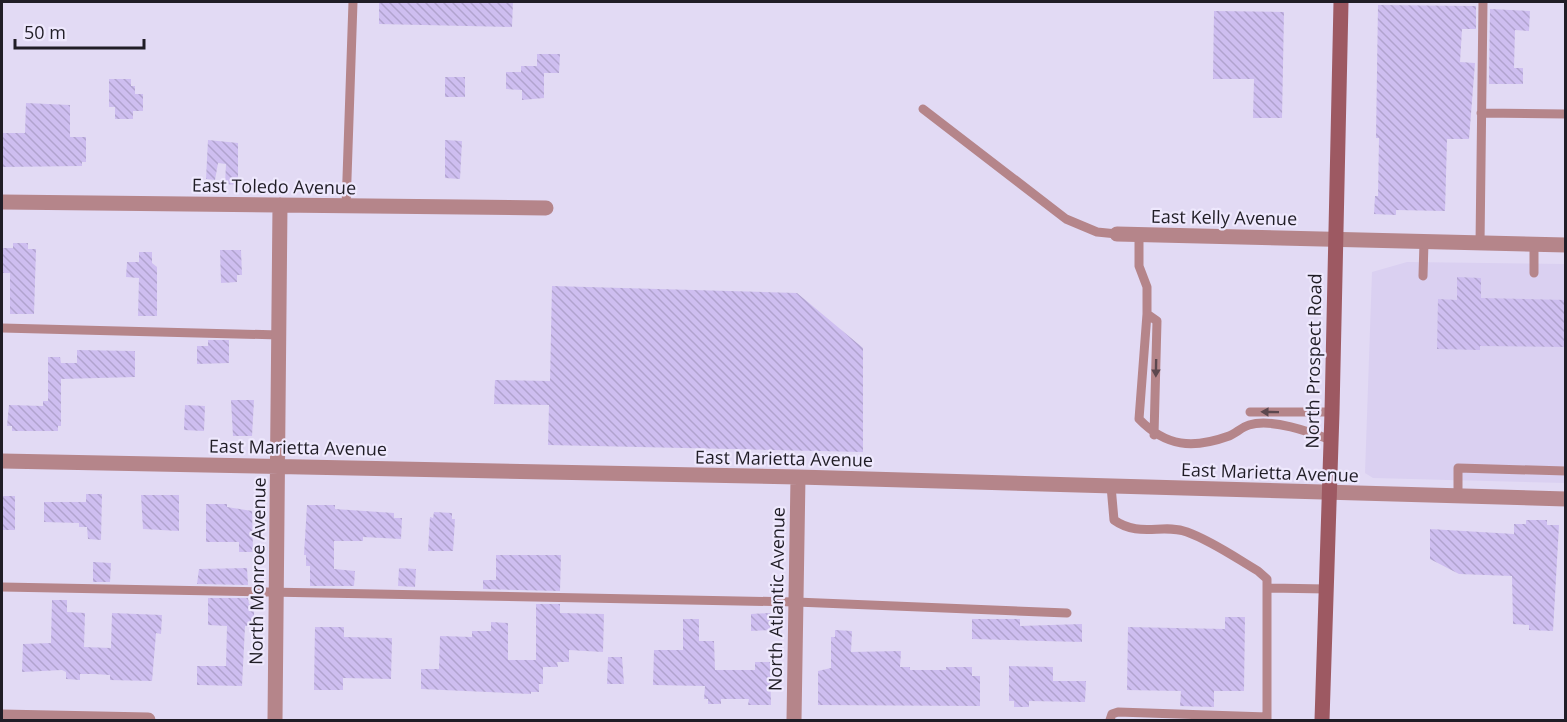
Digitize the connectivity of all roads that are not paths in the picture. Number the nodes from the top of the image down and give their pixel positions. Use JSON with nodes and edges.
{"nodes":[{"id":1,"x":353,"y":2,"type":"edge"},
{"id":2,"x":1341,"y":2,"type":"edge"},
{"id":3,"x":1483,"y":2,"type":"edge"},
{"id":4,"x":923,"y":109,"type":"dead end"},
{"id":5,"x":1481,"y":113,"type":"junction"},
{"id":6,"x":1566,"y":114,"type":"edge"},
{"id":7,"x":2,"y":202,"type":"edge"},
{"id":8,"x":280,"y":206,"type":"junction"},
{"id":9,"x":346,"y":207,"type":"junction"},
{"id":10,"x":546,"y":208,"type":"dead end"},
{"id":11,"x":1117,"y":234,"type":"joint"},
{"id":12,"x":1139,"y":235,"type":"junction"},
{"id":13,"x":1336,"y":238,"type":"junction"},
{"id":14,"x":1424,"y":242,"type":"junction"},
{"id":15,"x":1480,"y":244,"type":"junction"},
{"id":16,"x":1534,"y":245,"type":"junction"},
{"id":17,"x":1566,"y":245,"type":"edge"},
{"id":18,"x":1534,"y":273,"type":"dead end"},
{"id":19,"x":1423,"y":276,"type":"dead end"},
{"id":20,"x":1147,"y":314,"type":"junction"},
{"id":21,"x":2,"y":328,"type":"edge"},
{"id":22,"x":279,"y":335,"type":"junction"},
{"id":23,"x":1250,"y":412,"type":"dead end"},
{"id":24,"x":1332,"y":412,"type":"junction"},
{"id":25,"x":1154,"y":435,"type":"junction"},
{"id":26,"x":1331,"y":440,"type":"junction"},
{"id":27,"x":2,"y":460,"type":"edge"},
{"id":28,"x":278,"y":466,"type":"junction"},
{"id":29,"x":1566,"y":471,"type":"edge"},
{"id":30,"x":798,"y":477,"type":"junction"},
{"id":31,"x":1111,"y":486,"type":"junction"},
{"id":32,"x":1329,"y":493,"type":"junction"},
{"id":33,"x":1458,"y":496,"type":"junction"},
{"id":34,"x":1566,"y":500,"type":"edge"},
{"id":35,"x":2,"y":587,"type":"edge"},
{"id":36,"x":1268,"y":588,"type":"junction"},
{"id":37,"x":1326,"y":589,"type":"junction"},
{"id":38,"x":276,"y":594,"type":"junction"},
{"id":39,"x":796,"y":602,"type":"junction"},
{"id":40,"x":1067,"y":613,"type":"dead end"},
{"id":41,"x":2,"y":717,"type":"edge"},
{"id":42,"x":1267,"y":719,"type":"edge"},
{"id":43,"x":148,"y":720,"type":"edge"},
{"id":44,"x":275,"y":720,"type":"edge"},
{"id":45,"x":794,"y":720,"type":"edge"},
{"id":46,"x":1110,"y":720,"type":"edge"},
{"id":47,"x":1322,"y":720,"type":"edge"}],
"edges":[{"from":1,"to":9,"type":"lane"},
{"from":2,"to":13,"type":"main road","name":"North Prospect Road"},
{"from":3,"to":5,"type":"lane"},
{"from":4,"to":11,"type":"lane","name":"East Kelly Avenue"},
{"from":5,"to":6,"type":"lane"},
{"from":5,"to":15,"type":"lane"},
{"from":7,"to":8,"type":"street","name":"East Toledo Avenue"},
{"from":8,"to":9,"type":"street","name":"East Toledo Avenue"},
{"from":8,"to":22,"type":"street","name":"North Monroe Avenue"},
{"from":9,"to":10,"type":"street","name":"East Toledo Avenue"},
{"from":11,"to":12,"type":"street","name":"East Kelly Avenue"},
{"from":12,"to":13,"type":"street","name":"East Kelly Avenue"},
{"from":12,"to":20,"type":"lane"},
{"from":13,"to":14,"type":"street","name":"East Kelly Avenue"},
{"from":13,"to":24,"type":"main road","name":"North Prospect Road"},
{"from":14,"to":15,"type":"street","name":"East Kelly Avenue"},
{"from":14,"to":19,"type":"lane"},
{"from":15,"to":16,"type":"street","name":"East Kelly Avenue"},
{"from":16,"to":17,"type":"street","name":"East Kelly Avenue"},
{"from":16,"to":18,"type":"lane"},
{"from":20,"to":25,"type":"lane","one_way":true},
{"from":20,"to":25,"type":"lane"},
{"from":21,"to":22,"type":"lane"},
{"from":22,"to":28,"type":"street","name":"North Monroe Avenue"},
{"from":24,"to":23,"type":"lane","one_way":true},
{"from":24,"to":26,"type":"main road","name":"North Prospect Road"},
{"from":25,"to":26,"type":"lane"},
{"from":26,"to":32,"type":"main road","name":"North Prospect Road"},
{"from":27,"to":28,"type":"street","name":"East Marietta Avenue"},
{"from":28,"to":30,"type":"street","name":"East Marietta Avenue"},
{"from":28,"to":38,"type":"street","name":"North Monroe Avenue"},
{"from":29,"to":33,"type":"lane"},
{"from":30,"to":31,"type":"street","name":"East Marietta Avenue"},
{"from":30,"to":39,"type":"street","name":"North Atlantic Avenue"},
{"from":31,"to":32,"type":"street","name":"East Marietta Avenue"},
{"from":31,"to":36,"type":"lane"},
{"from":32,"to":33,"type":"street","name":"East Marietta Avenue"},
{"from":32,"to":37,"type":"main road","name":"North Prospect Road"},
{"from":33,"to":34,"type":"street","name":"East Marietta Avenue"},
{"from":35,"to":38,"type":"lane"},
{"from":36,"to":37,"type":"lane"},
{"from":36,"to":42,"type":"lane"},
{"from":37,"to":47,"type":"main road","name":"North Prospect Road"},
{"from":38,"to":39,"type":"lane"},
{"from":38,"to":44,"type":"street","name":"North Monroe Avenue"},
{"from":39,"to":40,"type":"lane"},
{"from":39,"to":45,"type":"street","name":"North Atlantic Avenue"},
{"from":41,"to":43,"type":"street"},
{"from":42,"to":46,"type":"lane"}]}
